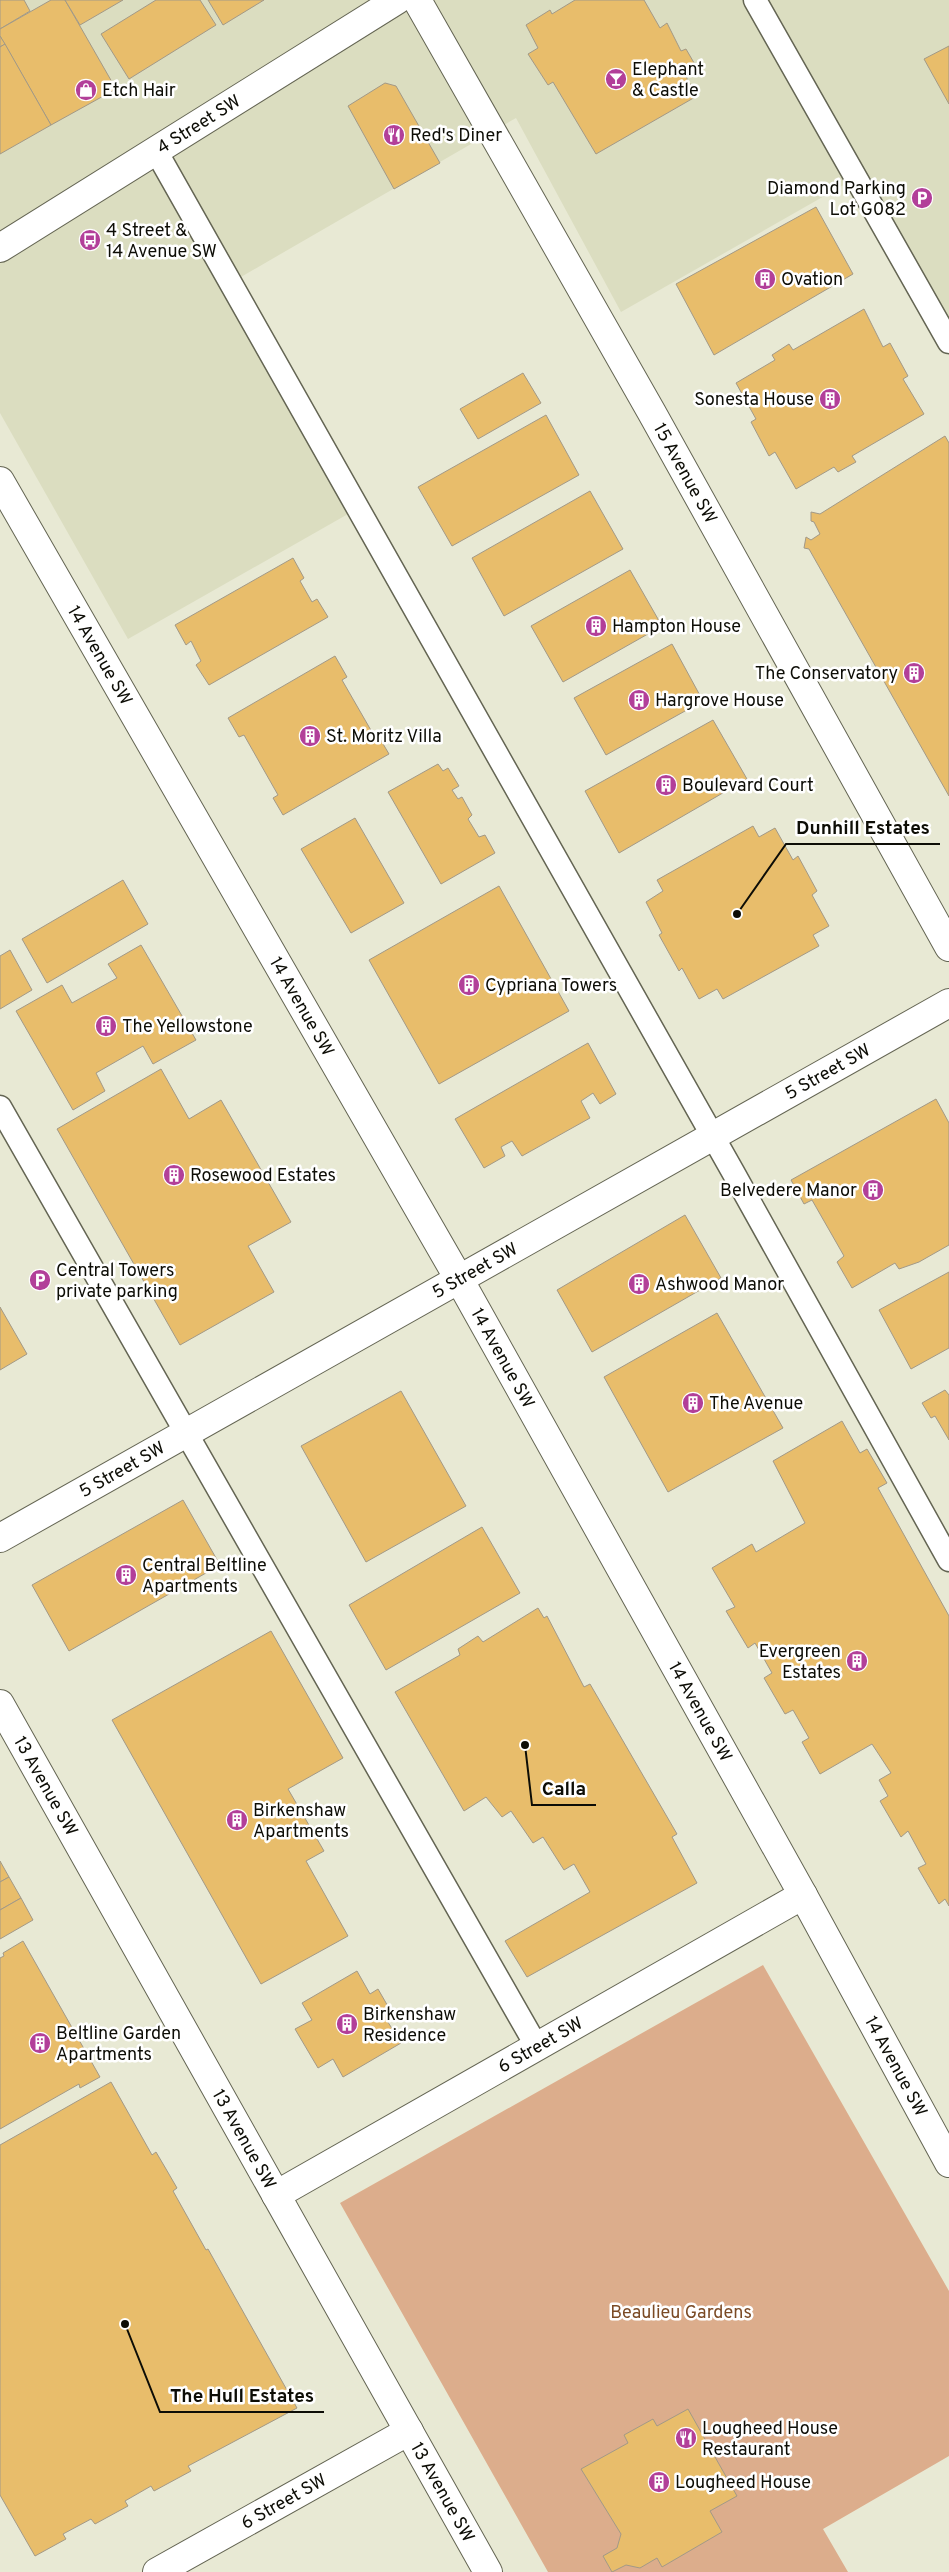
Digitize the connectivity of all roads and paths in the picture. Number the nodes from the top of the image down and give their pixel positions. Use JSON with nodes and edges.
{"nodes":[{"id":1,"x":397,"y":0,"type":"edge"},
{"id":2,"x":417,"y":0,"type":"edge"},
{"id":3,"x":754,"y":0,"type":"edge"},
{"id":4,"x":156,"y":151,"type":"junction"},
{"id":5,"x":0,"y":248,"type":"edge"},
{"id":6,"x":949,"y":342,"type":"edge"},
{"id":7,"x":0,"y":481,"type":"edge"},
{"id":8,"x":949,"y":947,"type":"edge"},
{"id":9,"x":949,"y":1003,"type":"edge"},
{"id":10,"x":0,"y":1107,"type":"edge"},
{"id":11,"x":713,"y":1136,"type":"junction"},
{"id":12,"x":459,"y":1279,"type":"junction"},
{"id":13,"x":186,"y":1433,"type":"junction"},
{"id":14,"x":0,"y":1538,"type":"edge"},
{"id":15,"x":949,"y":1560,"type":"edge"},
{"id":16,"x":0,"y":1704,"type":"edge"},
{"id":17,"x":803,"y":1895,"type":"junction"},
{"id":18,"x":537,"y":2047,"type":"junction"},
{"id":19,"x":941,"y":2129,"type":"edge"},
{"id":20,"x":949,"y":2163,"type":"edge"},
{"id":21,"x":276,"y":2195,"type":"junction"},
{"id":22,"x":409,"y":2431,"type":"junction"},
{"id":23,"x":157,"y":2572,"type":"edge"},
{"id":24,"x":488,"y":2572,"type":"edge"}],
"edges":[{"from":1,"to":4,"type":"street","name":"4 Street SW"},
{"from":2,"to":8,"type":"street","name":"15 Avenue SW"},
{"from":3,"to":6,"type":"lane"},
{"from":4,"to":5,"type":"street","name":"4 Street SW"},
{"from":4,"to":11,"type":"lane"},
{"from":7,"to":12,"type":"street","name":"14 Avenue SW"},
{"from":9,"to":11,"type":"street","name":"5 Street SW"},
{"from":10,"to":13,"type":"lane"},
{"from":11,"to":12,"type":"street","name":"5 Street SW"},
{"from":11,"to":15,"type":"lane"},
{"from":12,"to":13,"type":"street","name":"5 Street SW"},
{"from":12,"to":17,"type":"street","name":"14 Avenue SW"},
{"from":13,"to":14,"type":"street","name":"5 Street SW"},
{"from":13,"to":18,"type":"lane"},
{"from":16,"to":21,"type":"street","name":"13 Avenue SW"},
{"from":17,"to":18,"type":"street","name":"6 Street SW"},
{"from":17,"to":19,"type":"street","name":"14 Avenue SW"},
{"from":18,"to":21,"type":"street","name":"6 Street SW"},
{"from":19,"to":20,"type":"street","name":"14 Avenue SW"},
{"from":21,"to":22,"type":"street","name":"13 Avenue SW"},
{"from":22,"to":23,"type":"street","name":"6 Street SW"},
{"from":22,"to":24,"type":"street","name":"13 Avenue SW"}]}
